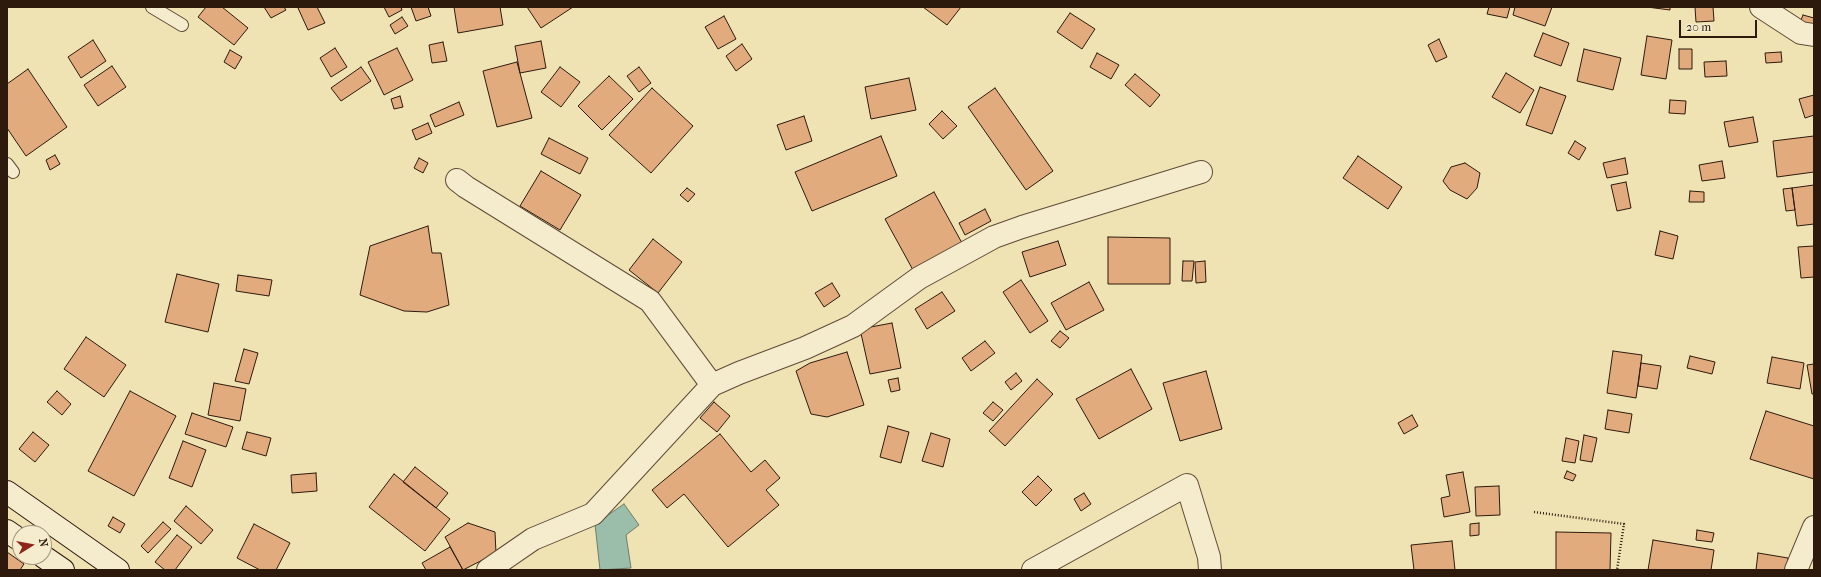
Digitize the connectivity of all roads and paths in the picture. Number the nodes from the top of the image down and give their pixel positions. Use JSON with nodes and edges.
{"nodes":[{"id":1,"x":152,"y":7,"type":"edge"},
{"id":2,"x":1761,"y":7,"type":"edge"},
{"id":3,"x":182,"y":25,"type":"dead end"},
{"id":4,"x":1814,"y":35,"type":"edge"},
{"id":5,"x":1201,"y":172,"type":"dead end"},
{"id":6,"x":457,"y":180,"type":"dead end"},
{"id":7,"x":712,"y":385,"type":"junction"},
{"id":8,"x":7,"y":492,"type":"edge"},
{"id":9,"x":1534,"y":512,"type":"dead end"},
{"id":10,"x":1814,"y":527,"type":"edge"},
{"id":11,"x":52,"y":562,"type":"edge"},
{"id":12,"x":63,"y":570,"type":"edge"},
{"id":13,"x":118,"y":570,"type":"edge"},
{"id":14,"x":488,"y":570,"type":"edge"},
{"id":15,"x":1033,"y":570,"type":"edge"},
{"id":16,"x":1210,"y":570,"type":"edge"},
{"id":17,"x":1617,"y":570,"type":"edge"},
{"id":18,"x":1796,"y":570,"type":"edge"}],
"edges":[{"from":1,"to":3,"type":"lane"},
{"from":2,"to":4,"type":"street"},
{"from":5,"to":7,"type":"street"},
{"from":6,"to":7,"type":"street"},
{"from":7,"to":14,"type":"street"},
{"from":8,"to":13,"type":"street"},
{"from":9,"to":17,"type":"path"},
{"from":10,"to":18,"type":"street"},
{"from":11,"to":12,"type":"street"},
{"from":15,"to":16,"type":"street"}]}
